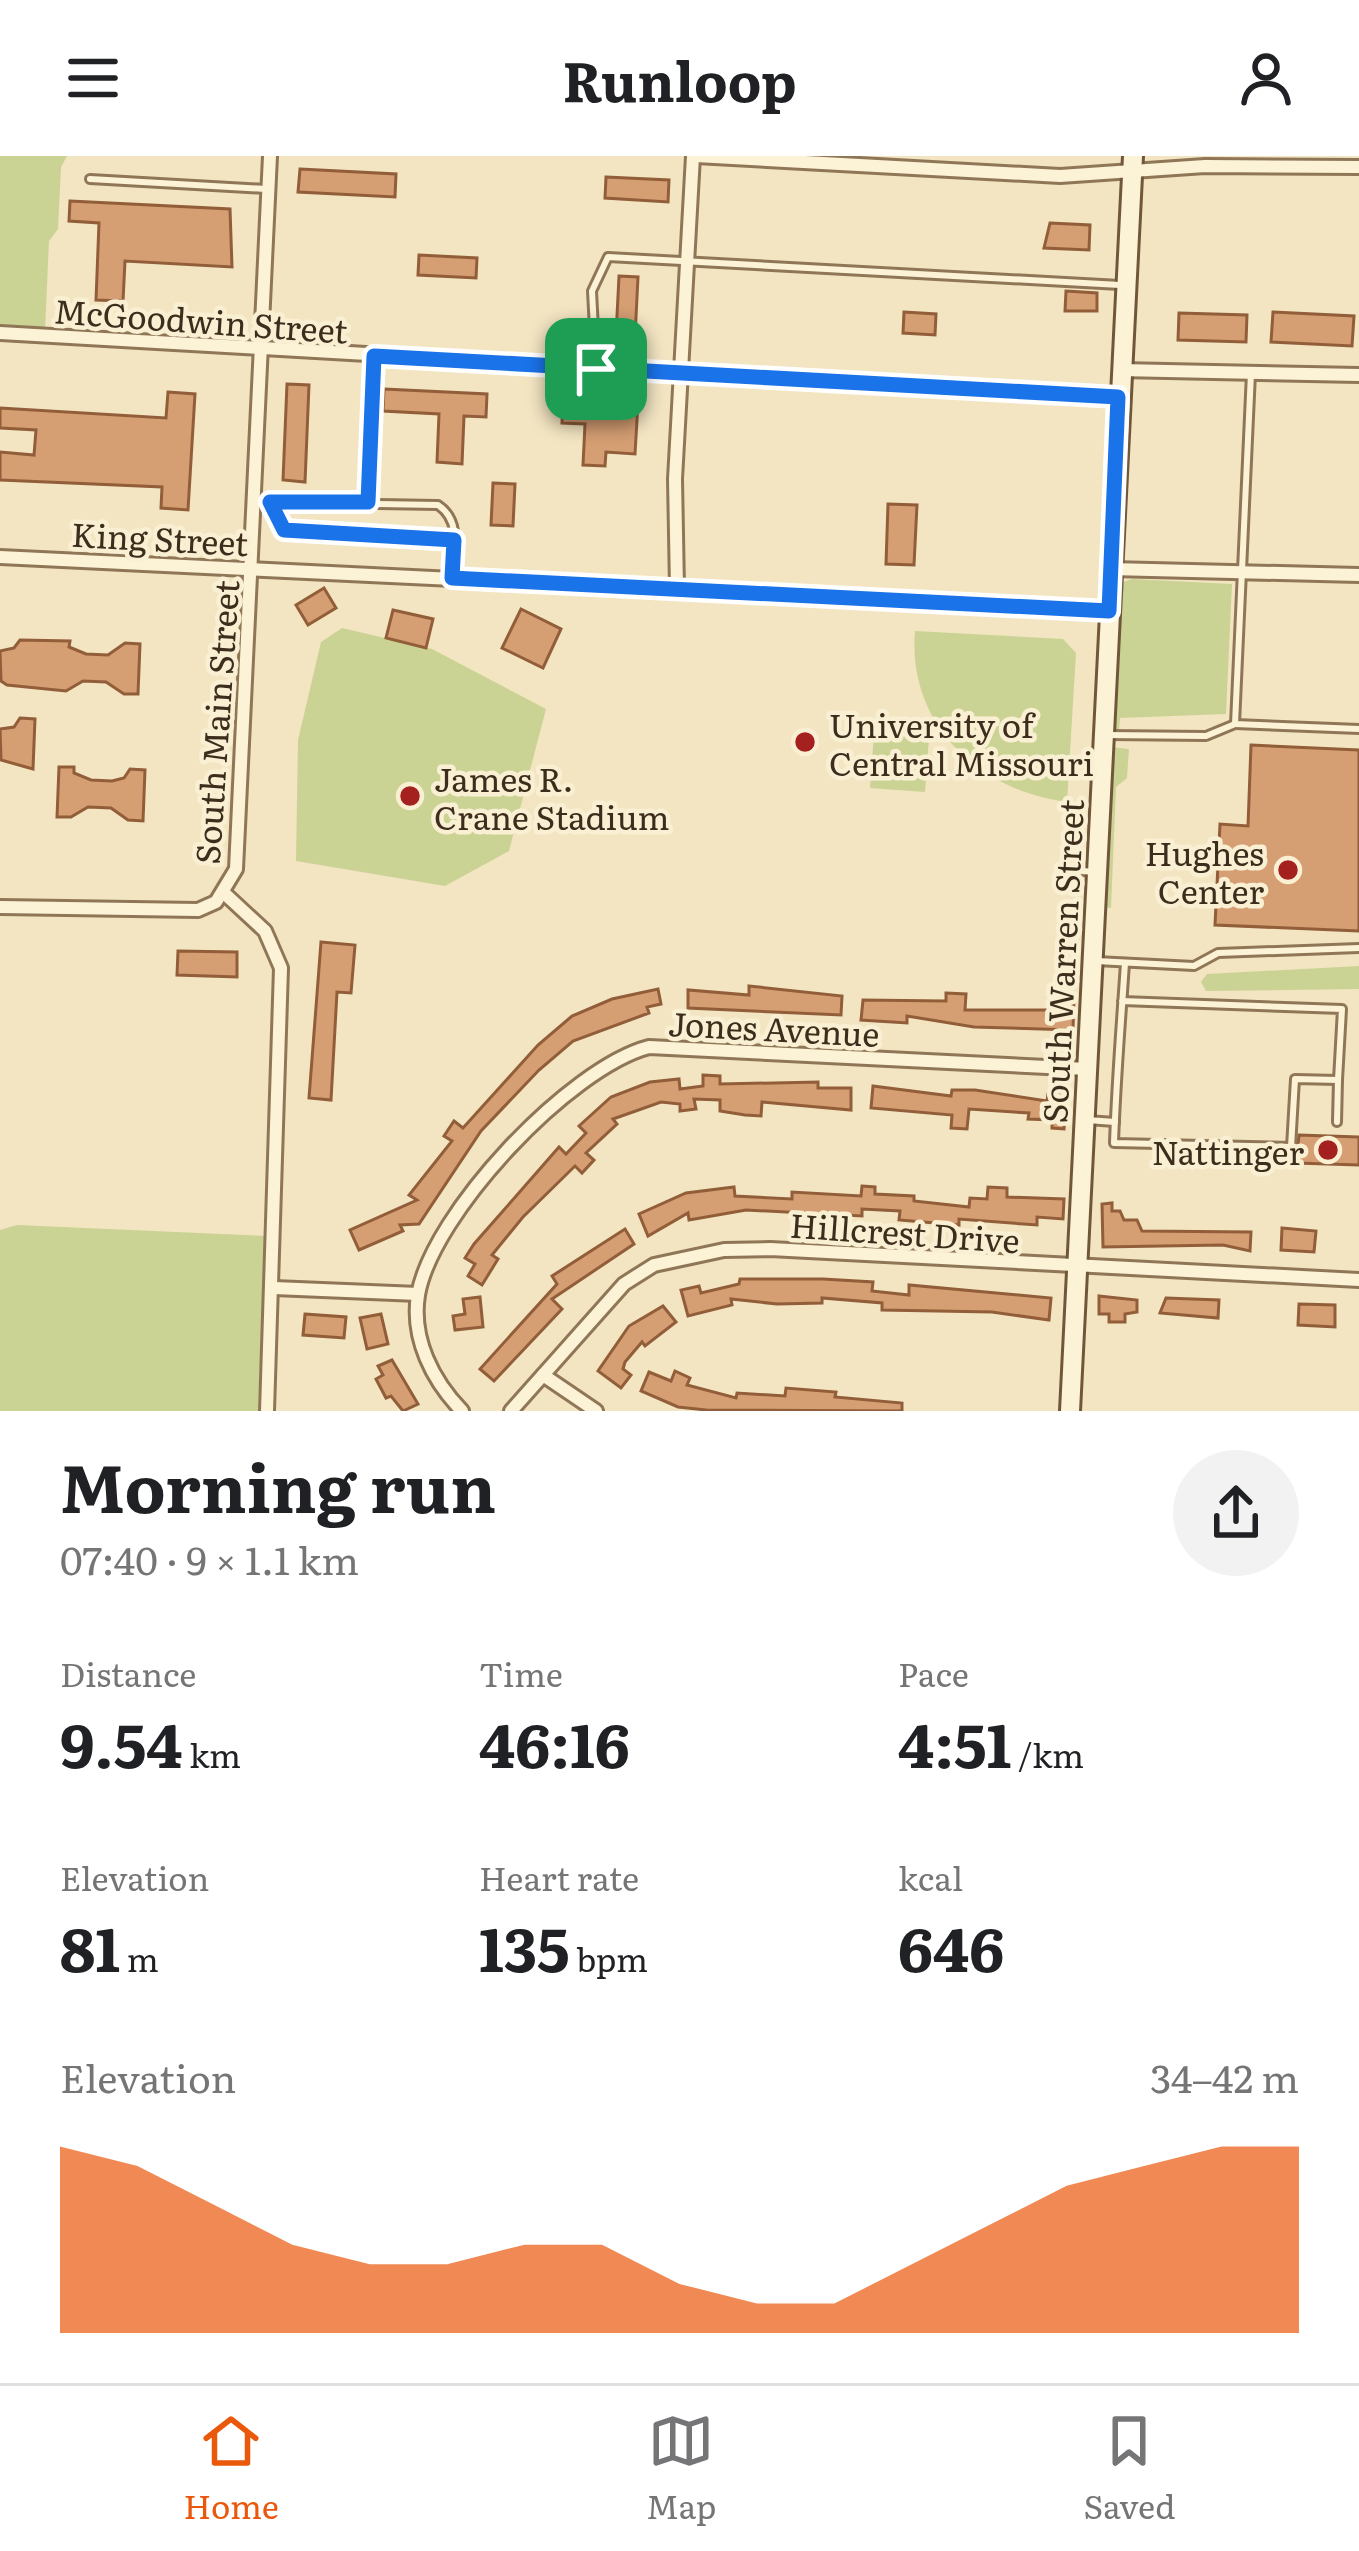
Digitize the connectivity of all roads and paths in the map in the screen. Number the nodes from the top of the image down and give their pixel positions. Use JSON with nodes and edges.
{"nodes":[{"id":1,"x":270,"y":156,"type":"edge"},
{"id":2,"x":694,"y":156,"type":"edge"},
{"id":3,"x":739,"y":158,"type":"edge"},
{"id":4,"x":1132,"y":164,"type":"edge"},
{"id":5,"x":1359,"y":167,"type":"edge"},
{"id":6,"x":90,"y":179,"type":"dead end"},
{"id":7,"x":269,"y":190,"type":"junction"},
{"id":8,"x":686,"y":265,"type":"junction"},
{"id":9,"x":1124,"y":286,"type":"junction"},
{"id":10,"x":0,"y":333,"type":"edge"},
{"id":11,"x":263,"y":350,"type":"junction"},
{"id":12,"x":374,"y":356,"type":"junction"},
{"id":13,"x":596,"y":369,"type":"junction"},
{"id":14,"x":1119,"y":370,"type":"junction"},
{"id":15,"x":1251,"y":373,"type":"junction"},
{"id":16,"x":681,"y":374,"type":"junction"},
{"id":17,"x":1359,"y":375,"type":"edge"},
{"id":18,"x":1118,"y":397,"type":"junction"},
{"id":19,"x":263,"y":502,"type":"junction"},
{"id":20,"x":368,"y":502,"type":"junction"},
{"id":21,"x":454,"y":540,"type":"junction"},
{"id":22,"x":0,"y":557,"type":"edge"},
{"id":23,"x":252,"y":569,"type":"junction"},
{"id":24,"x":1111,"y":569,"type":"junction"},
{"id":25,"x":1245,"y":571,"type":"junction"},
{"id":26,"x":1359,"y":575,"type":"edge"},
{"id":27,"x":452,"y":578,"type":"junction"},
{"id":28,"x":677,"y":588,"type":"junction"},
{"id":29,"x":1109,"y":611,"type":"junction"},
{"id":30,"x":1235,"y":724,"type":"junction"},
{"id":31,"x":1359,"y":729,"type":"edge"},
{"id":32,"x":1102,"y":735,"type":"junction"},
{"id":33,"x":1069,"y":870,"type":"dead end"},
{"id":34,"x":1096,"y":872,"type":"junction"},
{"id":35,"x":224,"y":893,"type":"junction"},
{"id":36,"x":0,"y":907,"type":"edge"},
{"id":37,"x":1359,"y":948,"type":"edge"},
{"id":38,"x":1092,"y":961,"type":"junction"},
{"id":39,"x":1125,"y":963,"type":"junction"},
{"id":40,"x":1122,"y":1001,"type":"junction"},
{"id":41,"x":1087,"y":1070,"type":"junction"},
{"id":42,"x":1338,"y":1081,"type":"junction"},
{"id":43,"x":1084,"y":1119,"type":"junction"},
{"id":44,"x":1115,"y":1122,"type":"junction"},
{"id":45,"x":1337,"y":1122,"type":"dead end"},
{"id":46,"x":1075,"y":1269,"type":"junction"},
{"id":47,"x":1359,"y":1280,"type":"edge"},
{"id":48,"x":274,"y":1288,"type":"junction"},
{"id":49,"x":418,"y":1294,"type":"junction"},
{"id":50,"x":543,"y":1376,"type":"junction"},
{"id":51,"x":268,"y":1411,"type":"edge"},
{"id":52,"x":462,"y":1411,"type":"edge"},
{"id":53,"x":511,"y":1411,"type":"edge"},
{"id":54,"x":596,"y":1411,"type":"edge"},
{"id":55,"x":1070,"y":1411,"type":"edge"}],
"edges":[{"from":1,"to":7,"type":"street","name":"South Main Street"},
{"from":2,"to":3,"type":"street"},
{"from":2,"to":8,"type":"street"},
{"from":3,"to":4,"type":"street"},
{"from":4,"to":5,"type":"street"},
{"from":4,"to":9,"type":"street","name":"South Warren Street"},
{"from":6,"to":7,"type":"lane"},
{"from":7,"to":11,"type":"street","name":"South Main Street"},
{"from":8,"to":9,"type":"lane"},
{"from":8,"to":13,"type":"lane"},
{"from":8,"to":16,"type":"street"},
{"from":9,"to":14,"type":"street","name":"South Warren Street"},
{"from":10,"to":11,"type":"street","name":"McGoodwin Street"},
{"from":11,"to":12,"type":"street","name":"McGoodwin Street"},
{"from":11,"to":19,"type":"street","name":"South Main Street"},
{"from":12,"to":13,"type":"street","name":"McGoodwin Street"},
{"from":12,"to":20,"type":"lane"},
{"from":13,"to":16,"type":"street","name":"McGoodwin Street"},
{"from":14,"to":15,"type":"street"},
{"from":14,"to":18,"type":"street","name":"South Warren Street"},
{"from":15,"to":17,"type":"street"},
{"from":15,"to":25,"type":"lane"},
{"from":16,"to":18,"type":"street","name":"McGoodwin Street"},
{"from":16,"to":28,"type":"street"},
{"from":18,"to":24,"type":"street","name":"South Warren Street"},
{"from":19,"to":20,"type":"lane"},
{"from":19,"to":21,"type":"lane"},
{"from":19,"to":23,"type":"street","name":"South Main Street"},
{"from":20,"to":21,"type":"lane"},
{"from":21,"to":27,"type":"lane"},
{"from":22,"to":23,"type":"street","name":"King Street"},
{"from":23,"to":27,"type":"street","name":"King Street"},
{"from":23,"to":35,"type":"street","name":"South Main Street"},
{"from":24,"to":25,"type":"street"},
{"from":24,"to":29,"type":"street","name":"South Warren Street"},
{"from":25,"to":26,"type":"street"},
{"from":25,"to":30,"type":"lane"},
{"from":27,"to":28,"type":"street","name":"King Street"},
{"from":28,"to":29,"type":"street","name":"King Street"},
{"from":29,"to":32,"type":"street","name":"South Warren Street"},
{"from":30,"to":31,"type":"lane"},
{"from":30,"to":32,"type":"lane"},
{"from":32,"to":34,"type":"street","name":"South Warren Street"},
{"from":33,"to":34,"type":"lane"},
{"from":34,"to":38,"type":"street","name":"South Warren Street"},
{"from":35,"to":36,"type":"street"},
{"from":35,"to":48,"type":"street","name":"South Main Street"},
{"from":37,"to":39,"type":"lane"},
{"from":38,"to":39,"type":"lane"},
{"from":38,"to":41,"type":"street","name":"South Warren Street"},
{"from":39,"to":40,"type":"lane"},
{"from":40,"to":42,"type":"lane"},
{"from":40,"to":44,"type":"lane"},
{"from":41,"to":43,"type":"street","name":"South Warren Street"},
{"from":41,"to":49,"type":"street","name":"Jones Avenue"},
{"from":42,"to":44,"type":"lane"},
{"from":42,"to":45,"type":"lane"},
{"from":43,"to":44,"type":"lane"},
{"from":43,"to":46,"type":"street","name":"South Warren Street"},
{"from":46,"to":47,"type":"street","name":"Hillcrest Drive"},
{"from":46,"to":50,"type":"street","name":"Hillcrest Drive"},
{"from":46,"to":55,"type":"street","name":"South Warren Street"},
{"from":48,"to":49,"type":"street"},
{"from":48,"to":51,"type":"street","name":"South Main Street"},
{"from":49,"to":52,"type":"street"},
{"from":50,"to":53,"type":"street","name":"Hillcrest Drive"},
{"from":50,"to":54,"type":"street"}]}
